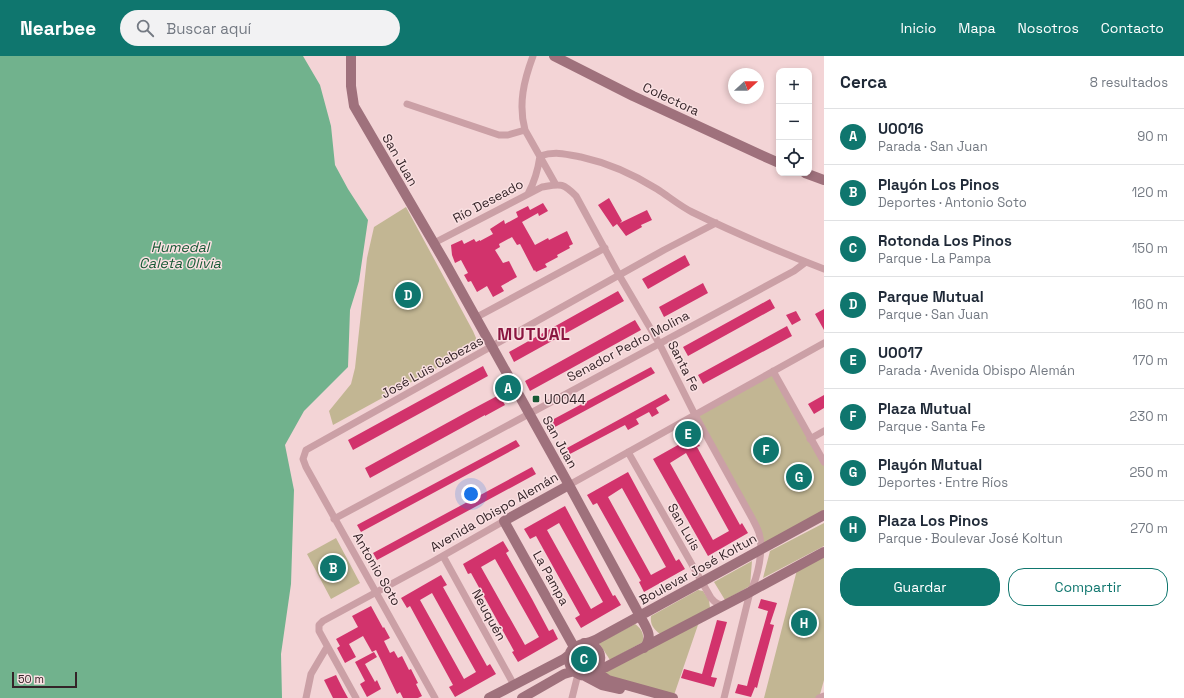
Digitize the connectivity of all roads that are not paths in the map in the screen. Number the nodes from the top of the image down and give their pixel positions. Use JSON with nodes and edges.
{"nodes":[{"id":1,"x":351,"y":56,"type":"edge"},
{"id":2,"x":533,"y":56,"type":"edge"},
{"id":3,"x":554,"y":56,"type":"edge"},
{"id":4,"x":407,"y":104,"type":"dead end"},
{"id":5,"x":525,"y":130,"type":"junction"},
{"id":6,"x":540,"y":156,"type":"junction"},
{"id":7,"x":776,"y":161,"type":"edge"},
{"id":8,"x":812,"y":176,"type":"edge"},
{"id":9,"x":824,"y":180,"type":"edge"},
{"id":10,"x":556,"y":185,"type":"junction"},
{"id":11,"x":528,"y":194,"type":"junction"},
{"id":12,"x":716,"y":224,"type":"junction"},
{"id":13,"x":434,"y":243,"type":"junction"},
{"id":14,"x":605,"y":248,"type":"junction"},
{"id":15,"x":806,"y":262,"type":"junction"},
{"id":16,"x":824,"y":269,"type":"edge"},
{"id":17,"x":619,"y":275,"type":"junction"},
{"id":18,"x":475,"y":318,"type":"junction"},
{"id":19,"x":659,"y":343,"type":"junction"},
{"id":20,"x":824,"y":343,"type":"edge"},
{"id":21,"x":491,"y":348,"type":"junction"},
{"id":22,"x":773,"y":371,"type":"junction"},
{"id":23,"x":529,"y":414,"type":"junction"},
{"id":24,"x":695,"y":415,"type":"junction"},
{"id":25,"x":824,"y":431,"type":"edge"},
{"id":26,"x":810,"y":439,"type":"junction"},
{"id":27,"x":306,"y":450,"type":"joint"},
{"id":28,"x":628,"y":452,"type":"junction"},
{"id":29,"x":824,"y":462,"type":"edge"},
{"id":30,"x":569,"y":485,"type":"junction"},
{"id":31,"x":824,"y":515,"type":"edge"},
{"id":32,"x":334,"y":519,"type":"junction"},
{"id":33,"x":504,"y":521,"type":"junction"},
{"id":34,"x":761,"y":550,"type":"junction"},
{"id":35,"x":824,"y":552,"type":"edge"},
{"id":36,"x":443,"y":556,"type":"junction"},
{"id":37,"x":702,"y":582,"type":"junction"},
{"id":38,"x":750,"y":592,"type":"junction"},
{"id":39,"x":377,"y":593,"type":"junction"},
{"id":40,"x":727,"y":605,"type":"junction"},
{"id":41,"x":640,"y":616,"type":"junction"},
{"id":42,"x":584,"y":643,"type":"junction"},
{"id":43,"x":327,"y":647,"type":"junction"},
{"id":44,"x":644,"y":648,"type":"junction"},
{"id":45,"x":572,"y":650,"type":"junction"},
{"id":46,"x":598,"y":668,"type":"junction"},
{"id":47,"x":579,"y":673,"type":"junction"},
{"id":48,"x":514,"y":684,"type":"junction"},
{"id":49,"x":640,"y":689,"type":"junction"},
{"id":50,"x":824,"y":696,"type":"edge"},
{"id":51,"x":306,"y":698,"type":"edge"},
{"id":52,"x":356,"y":698,"type":"edge"},
{"id":53,"x":436,"y":698,"type":"edge"},
{"id":54,"x":489,"y":698,"type":"edge"},
{"id":55,"x":522,"y":698,"type":"edge"},
{"id":56,"x":572,"y":698,"type":"edge"},
{"id":57,"x":673,"y":698,"type":"edge"},
{"id":58,"x":724,"y":698,"type":"edge"},
{"id":59,"x":819,"y":698,"type":"edge"}],
"edges":[{"from":1,"to":13,"type":"street","name":"San Juan"},
{"from":2,"to":5,"type":"street"},
{"from":3,"to":7,"type":"street","name":"Colectora"},
{"from":4,"to":5,"type":"street"},
{"from":5,"to":6,"type":"street"},
{"from":6,"to":10,"type":"street"},
{"from":6,"to":11,"type":"street"},
{"from":6,"to":12,"type":"street"},
{"from":8,"to":9,"type":"street"},
{"from":10,"to":11,"type":"street","name":"Río Deseado"},
{"from":10,"to":14,"type":"street","name":"Santa Fe"},
{"from":11,"to":13,"type":"street","name":"Río Deseado"},
{"from":12,"to":15,"type":"street"},
{"from":12,"to":17,"type":"street","name":"José Luis Cabezas"},
{"from":13,"to":18,"type":"street","name":"San Juan"},
{"from":14,"to":17,"type":"street","name":"Santa Fe"},
{"from":14,"to":18,"type":"street","name":"José Luis Cabezas"},
{"from":15,"to":16,"type":"street"},
{"from":15,"to":19,"type":"street","name":"Senador Pedro Molina"},
{"from":17,"to":19,"type":"street","name":"Santa Fe"},
{"from":17,"to":21,"type":"street","name":"José Luis Cabezas"},
{"from":18,"to":21,"type":"street","name":"San Juan"},
{"from":19,"to":23,"type":"street","name":"Senador Pedro Molina"},
{"from":19,"to":24,"type":"street","name":"Santa Fe"},
{"from":20,"to":22,"type":"street","name":"Avenida Obispo Alemán"},
{"from":21,"to":23,"type":"street","name":"San Juan"},
{"from":21,"to":27,"type":"street","name":"José Luis Cabezas"},
{"from":22,"to":24,"type":"street","name":"Avenida Obispo Alemán"},
{"from":22,"to":26,"type":"street"},
{"from":23,"to":30,"type":"street","name":"San Juan"},
{"from":23,"to":32,"type":"street","name":"Senador Pedro Molina"},
{"from":24,"to":28,"type":"street","name":"Avenida Obispo Alemán"},
{"from":24,"to":34,"type":"street","name":"Santa Fe"},
{"from":25,"to":26,"type":"street"},
{"from":26,"to":29,"type":"street"},
{"from":27,"to":32,"type":"street","name":"Antonio Soto"},
{"from":28,"to":30,"type":"street","name":"Avenida Obispo Alemán"},
{"from":28,"to":37,"type":"street","name":"San Luis"},
{"from":30,"to":33,"type":"street","name":"Avenida Obispo Alemán"},
{"from":30,"to":41,"type":"street","name":"San Juan"},
{"from":31,"to":34,"type":"street","name":"Boulevar José Koltun"},
{"from":32,"to":39,"type":"street","name":"Antonio Soto"},
{"from":33,"to":36,"type":"street","name":"Avenida Obispo Alemán"},
{"from":33,"to":45,"type":"street","name":"La Pampa"},
{"from":34,"to":37,"type":"street","name":"Boulevar José Koltun"},
{"from":34,"to":38,"type":"street","name":"Santa Fe"},
{"from":35,"to":38,"type":"street"},
{"from":36,"to":39,"type":"street","name":"Avenida Obispo Alemán"},
{"from":36,"to":48,"type":"street","name":"Neuquén"},
{"from":37,"to":40,"type":"street","name":"San Luis"},
{"from":37,"to":41,"type":"street","name":"Boulevar José Koltun"},
{"from":38,"to":40,"type":"street"},
{"from":38,"to":58,"type":"street","name":"Santa Fe"},
{"from":39,"to":43,"type":"street","name":"Avenida Obispo Alemán"},
{"from":39,"to":53,"type":"street","name":"Antonio Soto"},
{"from":40,"to":44,"type":"street"},
{"from":41,"to":42,"type":"street","name":"Boulevar José Koltun"},
{"from":41,"to":44,"type":"street","name":"San Juan"},
{"from":42,"to":45,"type":"street"},
{"from":42,"to":46,"type":"street"},
{"from":43,"to":51,"type":"street"},
{"from":43,"to":52,"type":"street"},
{"from":44,"to":46,"type":"street"},
{"from":45,"to":47,"type":"street"},
{"from":45,"to":48,"type":"street"},
{"from":46,"to":47,"type":"street"},
{"from":46,"to":49,"type":"street"},
{"from":47,"to":49,"type":"street"},
{"from":47,"to":55,"type":"street"},
{"from":47,"to":56,"type":"street"},
{"from":48,"to":54,"type":"street"},
{"from":49,"to":57,"type":"street"},
{"from":50,"to":59,"type":"street"}]}
